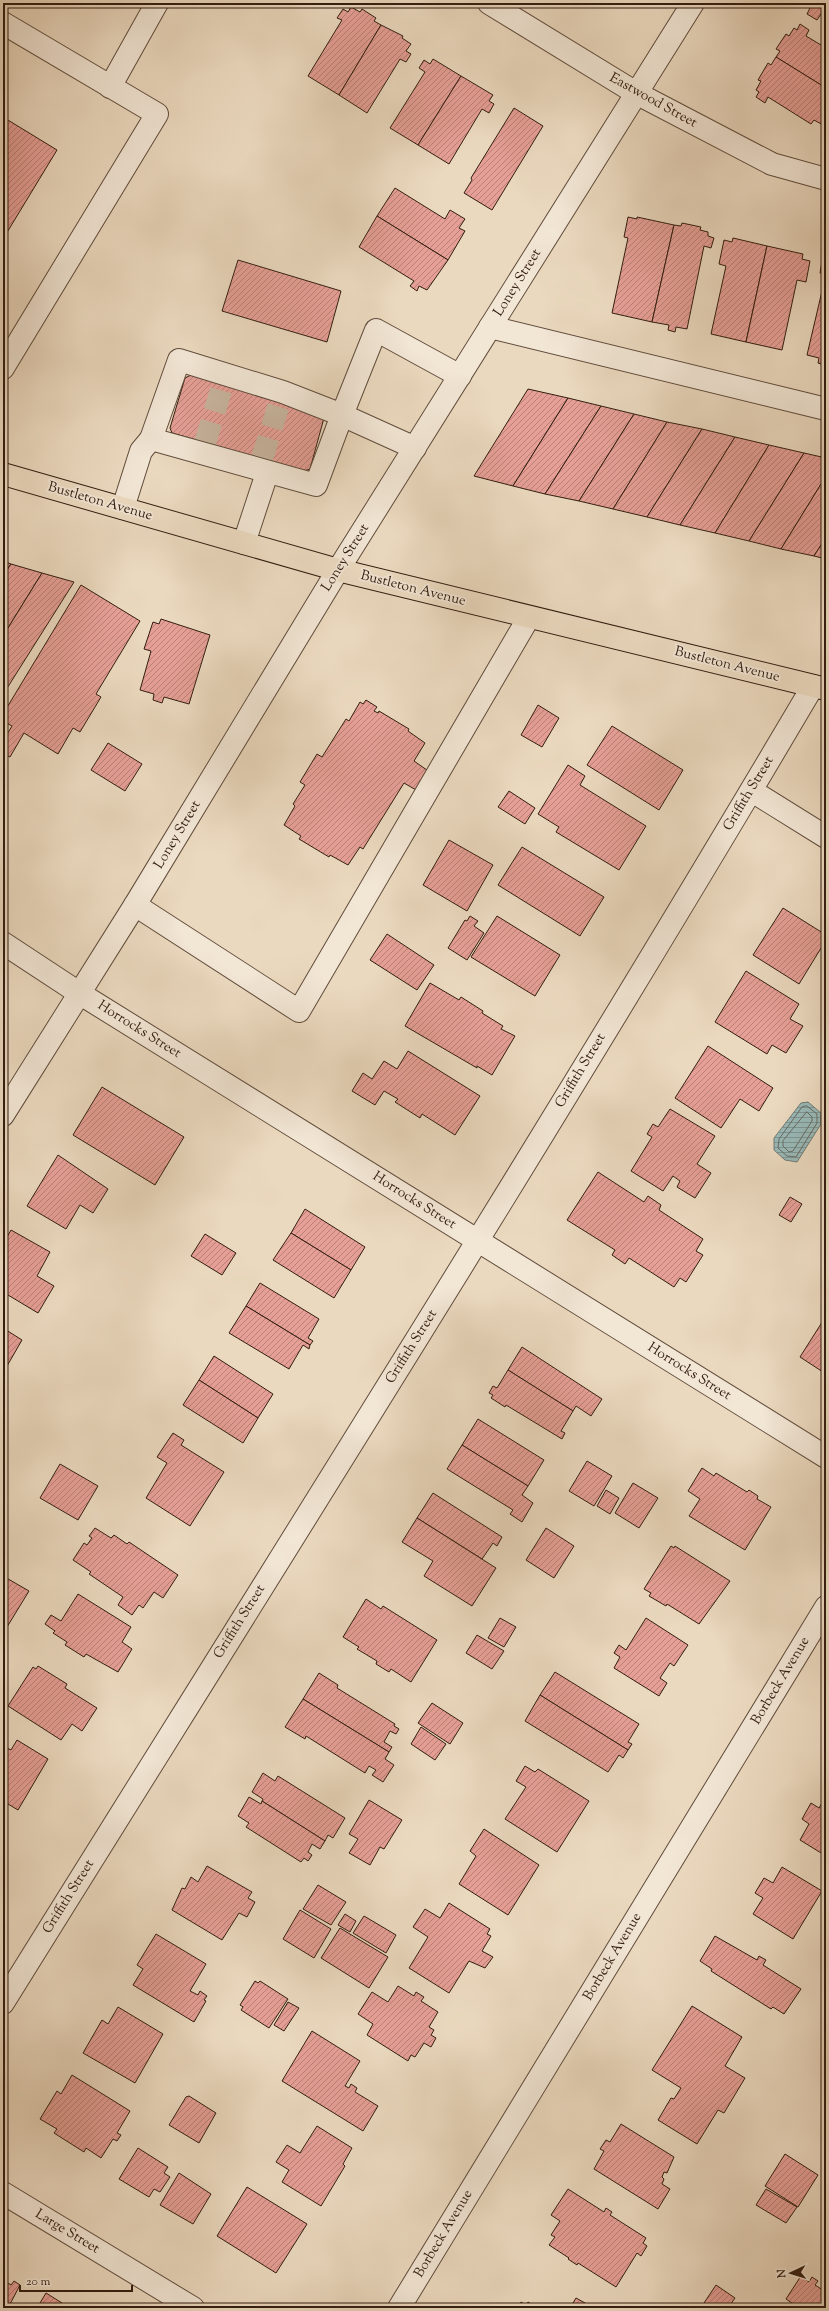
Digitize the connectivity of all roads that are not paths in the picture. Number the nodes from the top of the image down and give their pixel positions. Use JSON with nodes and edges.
{"nodes":[{"id":1,"x":157,"y":3,"type":"edge"},
{"id":2,"x":489,"y":3,"type":"edge"},
{"id":3,"x":693,"y":3,"type":"edge"},
{"id":4,"x":3,"y":23,"type":"edge"},
{"id":5,"x":110,"y":87,"type":"junction"},
{"id":6,"x":636,"y":93,"type":"junction"},
{"id":7,"x":826,"y":179,"type":"edge"},
{"id":8,"x":490,"y":327,"type":"junction"},
{"id":9,"x":3,"y":368,"type":"edge"},
{"id":10,"x":460,"y":376,"type":"junction"},
{"id":11,"x":826,"y":409,"type":"edge"},
{"id":12,"x":342,"y":415,"type":"junction"},
{"id":13,"x":151,"y":439,"type":"junction"},
{"id":14,"x":415,"y":448,"type":"junction"},
{"id":15,"x":262,"y":467,"type":"junction"},
{"id":16,"x":3,"y":474,"type":"edge"},
{"id":17,"x":123,"y":508,"type":"junction"},
{"id":18,"x":244,"y":543,"type":"junction"},
{"id":19,"x":338,"y":570,"type":"junction"},
{"id":20,"x":529,"y":617,"type":"junction"},
{"id":21,"x":819,"y":687,"type":"edge"},
{"id":22,"x":752,"y":790,"type":"junction"},
{"id":23,"x":826,"y":837,"type":"edge"},
{"id":24,"x":135,"y":905,"type":"junction"},
{"id":25,"x":3,"y":943,"type":"edge"},
{"id":26,"x":79,"y":993,"type":"junction"},
{"id":27,"x":3,"y":1115,"type":"edge"},
{"id":28,"x":478,"y":1241,"type":"junction"},
{"id":29,"x":826,"y":1457,"type":"edge"},
{"id":30,"x":826,"y":1607,"type":"edge"},
{"id":31,"x":3,"y":2003,"type":"edge"},
{"id":32,"x":3,"y":2193,"type":"edge"},
{"id":33,"x":193,"y":2308,"type":"edge"},
{"id":34,"x":399,"y":2308,"type":"edge"}],
"edges":[{"from":1,"to":5,"type":"street"},
{"from":2,"to":6,"type":"street","name":"Eastwood Street"},
{"from":3,"to":6,"type":"street","name":"Loney Street"},
{"from":4,"to":5,"type":"street"},
{"from":5,"to":9,"type":"street"},
{"from":6,"to":7,"type":"street","name":"Eastwood Street"},
{"from":6,"to":8,"type":"street","name":"Loney Street"},
{"from":8,"to":10,"type":"street","name":"Loney Street"},
{"from":8,"to":11,"type":"street"},
{"from":10,"to":12,"type":"street"},
{"from":10,"to":14,"type":"street","name":"Loney Street"},
{"from":12,"to":13,"type":"street"},
{"from":12,"to":14,"type":"street"},
{"from":12,"to":15,"type":"street"},
{"from":13,"to":15,"type":"street"},
{"from":13,"to":17,"type":"street"},
{"from":14,"to":19,"type":"street","name":"Loney Street"},
{"from":15,"to":18,"type":"street"},
{"from":16,"to":17,"type":"main road","name":"Bustleton Avenue"},
{"from":17,"to":18,"type":"main road","name":"Bustleton Avenue"},
{"from":18,"to":19,"type":"main road","name":"Bustleton Avenue"},
{"from":19,"to":20,"type":"main road","name":"Bustleton Avenue"},
{"from":19,"to":24,"type":"street","name":"Loney Street"},
{"from":20,"to":21,"type":"main road","name":"Bustleton Avenue"},
{"from":20,"to":24,"type":"street"},
{"from":21,"to":22,"type":"street","name":"Griffith Street"},
{"from":22,"to":23,"type":"street"},
{"from":22,"to":28,"type":"street","name":"Griffith Street"},
{"from":24,"to":26,"type":"street","name":"Loney Street"},
{"from":25,"to":26,"type":"street","name":"Horrocks Street"},
{"from":26,"to":27,"type":"street","name":"Loney Street"},
{"from":26,"to":28,"type":"street","name":"Horrocks Street"},
{"from":28,"to":29,"type":"street","name":"Horrocks Street"},
{"from":28,"to":31,"type":"street","name":"Griffith Street"},
{"from":30,"to":34,"type":"street","name":"Borbeck Avenue"},
{"from":32,"to":33,"type":"street","name":"Large Street"}]}
